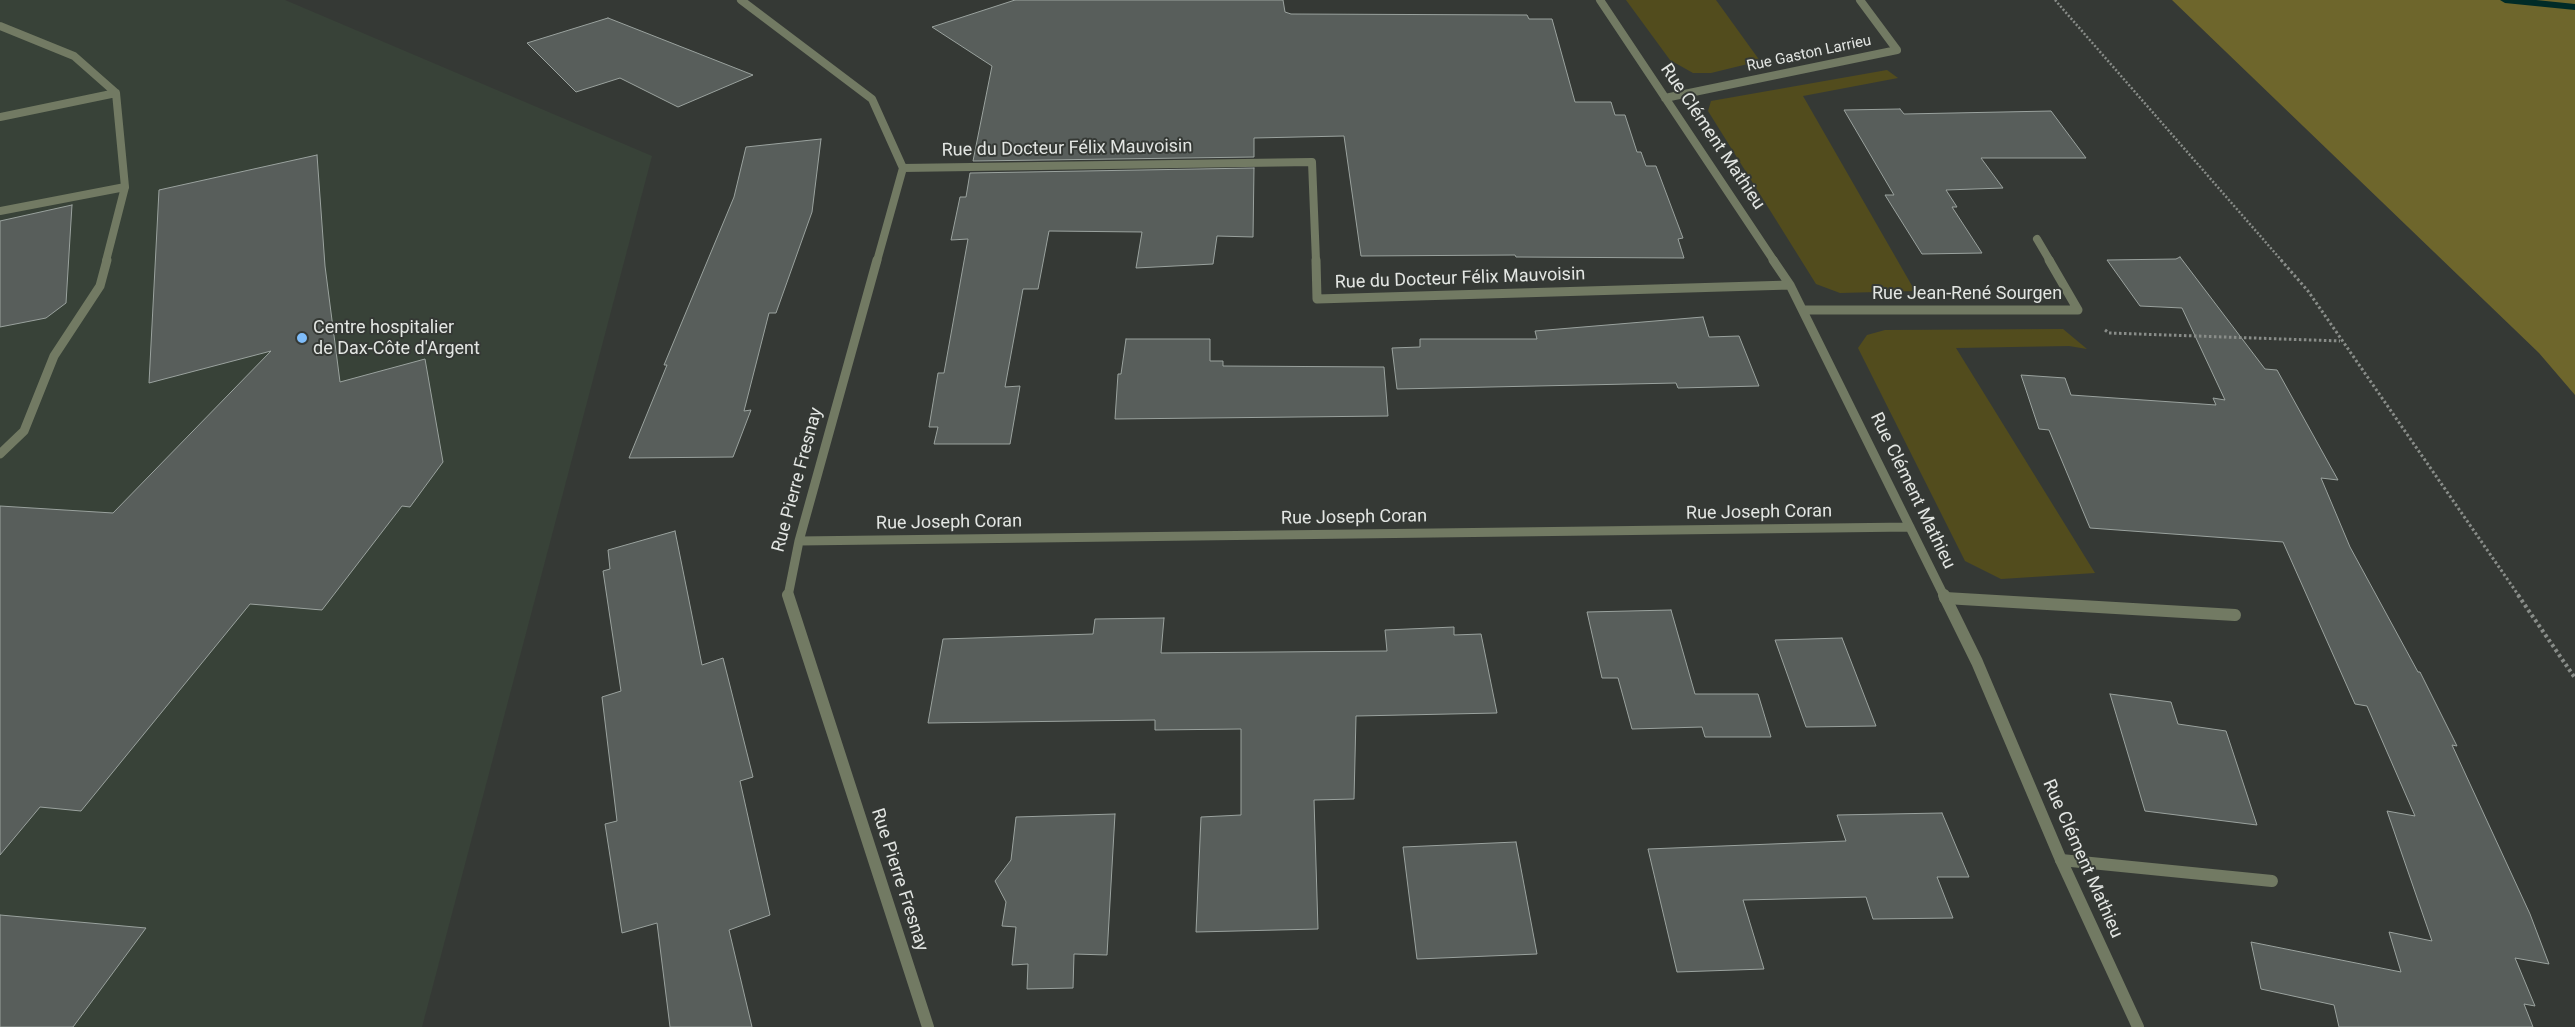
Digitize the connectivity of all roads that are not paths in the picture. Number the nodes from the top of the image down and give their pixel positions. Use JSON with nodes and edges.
{"nodes":[{"id":1,"x":740,"y":0,"type":"edge"},
{"id":2,"x":1600,"y":0,"type":"edge"},
{"id":3,"x":1860,"y":0,"type":"edge"},
{"id":4,"x":0,"y":26,"type":"edge"},
{"id":5,"x":116,"y":93,"type":"junction"},
{"id":6,"x":1665,"y":98,"type":"junction"},
{"id":7,"x":0,"y":118,"type":"edge"},
{"id":8,"x":902,"y":168,"type":"junction"},
{"id":9,"x":124,"y":187,"type":"junction"},
{"id":10,"x":0,"y":211,"type":"edge"},
{"id":11,"x":2037,"y":239,"type":"dead end"},
{"id":12,"x":1790,"y":285,"type":"junction"},
{"id":13,"x":1803,"y":310,"type":"junction"},
{"id":14,"x":2,"y":453,"type":"edge"},
{"id":15,"x":1910,"y":527,"type":"junction"},
{"id":16,"x":799,"y":542,"type":"junction"},
{"id":17,"x":1945,"y":598,"type":"junction"},
{"id":18,"x":2235,"y":615,"type":"dead end"},
{"id":19,"x":2061,"y":860,"type":"junction"},
{"id":20,"x":2272,"y":881,"type":"dead end"},
{"id":21,"x":928,"y":1027,"type":"edge"},
{"id":22,"x":2138,"y":1027,"type":"edge"}],
"edges":[{"from":1,"to":8,"type":"street"},
{"from":2,"to":6,"type":"street","name":"Rue Clément Mathieu"},
{"from":3,"to":6,"type":"street","name":"Rue Gaston Larrieu"},
{"from":4,"to":5,"type":"street"},
{"from":5,"to":7,"type":"street"},
{"from":5,"to":9,"type":"street"},
{"from":6,"to":12,"type":"street","name":"Rue Clément Mathieu"},
{"from":8,"to":12,"type":"street","name":"Rue du Docteur Félix Mauvoisin"},
{"from":8,"to":16,"type":"street","name":"Rue Pierre Fresnay"},
{"from":9,"to":10,"type":"street"},
{"from":9,"to":14,"type":"street"},
{"from":11,"to":13,"type":"street","name":"Rue Jean-René Sourgen"},
{"from":12,"to":13,"type":"street","name":"Rue Clément Mathieu"},
{"from":13,"to":15,"type":"street","name":"Rue Clément Mathieu"},
{"from":15,"to":16,"type":"street","name":"Rue Joseph Coran"},
{"from":15,"to":17,"type":"street","name":"Rue Clément Mathieu"},
{"from":16,"to":21,"type":"street","name":"Rue Pierre Fresnay"},
{"from":17,"to":18,"type":"street"},
{"from":17,"to":19,"type":"street","name":"Rue Clément Mathieu"},
{"from":19,"to":20,"type":"street"},
{"from":19,"to":22,"type":"street","name":"Rue Clément Mathieu"}]}
